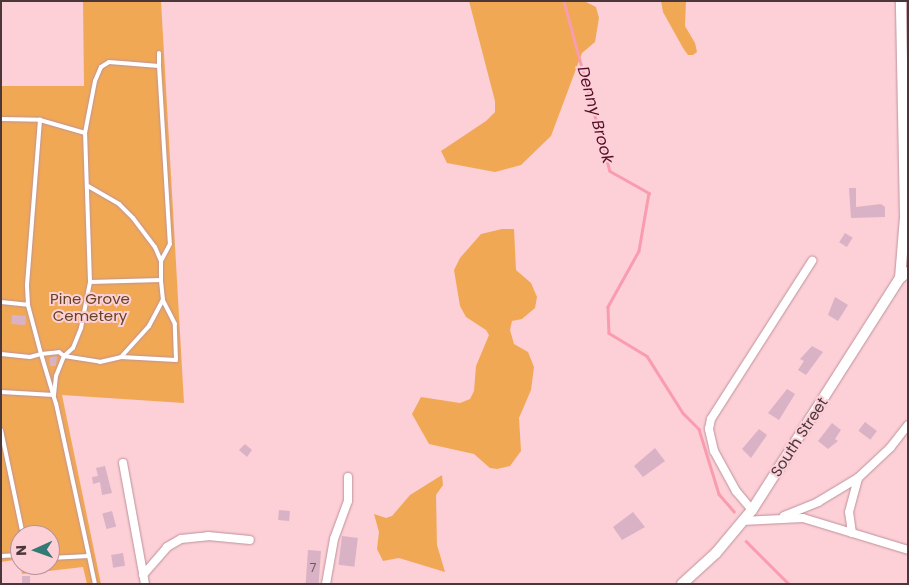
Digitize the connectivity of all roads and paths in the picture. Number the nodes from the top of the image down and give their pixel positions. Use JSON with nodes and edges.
{"nodes":[{"id":1,"x":901,"y":1,"type":"edge"},
{"id":2,"x":159,"y":53,"type":"dead end"},
{"id":3,"x":160,"y":66,"type":"junction"},
{"id":4,"x":1,"y":119,"type":"edge"},
{"id":5,"x":40,"y":120,"type":"junction"},
{"id":6,"x":85,"y":132,"type":"junction"},
{"id":7,"x":88,"y":186,"type":"junction"},
{"id":8,"x":161,"y":261,"type":"junction"},
{"id":9,"x":812,"y":262,"type":"dead end"},
{"id":10,"x":904,"y":275,"type":"edge"},
{"id":11,"x":160,"y":280,"type":"junction"},
{"id":12,"x":90,"y":282,"type":"junction"},
{"id":13,"x":162,"y":300,"type":"junction"},
{"id":14,"x":1,"y":302,"type":"edge"},
{"id":15,"x":28,"y":305,"type":"junction"},
{"id":16,"x":1,"y":354,"type":"edge"},
{"id":17,"x":41,"y":354,"type":"junction"},
{"id":18,"x":64,"y":356,"type":"junction"},
{"id":19,"x":121,"y":357,"type":"junction"},
{"id":20,"x":1,"y":392,"type":"edge"},
{"id":21,"x":54,"y":395,"type":"junction"},
{"id":22,"x":908,"y":425,"type":"edge"},
{"id":23,"x":1,"y":430,"type":"edge"},
{"id":24,"x":123,"y":463,"type":"dead end"},
{"id":25,"x":348,"y":477,"type":"dead end"},
{"id":26,"x":858,"y":478,"type":"junction"},
{"id":27,"x":752,"y":510,"type":"junction"},
{"id":28,"x":782,"y":517,"type":"junction"},
{"id":29,"x":742,"y":521,"type":"junction"},
{"id":30,"x":21,"y":525,"type":"edge"},
{"id":31,"x":852,"y":533,"type":"junction"},
{"id":32,"x":250,"y":540,"type":"dead end"},
{"id":33,"x":908,"y":550,"type":"edge"},
{"id":34,"x":89,"y":556,"type":"junction"},
{"id":35,"x":60,"y":557,"type":"edge"},
{"id":36,"x":143,"y":575,"type":"junction"},
{"id":37,"x":95,"y":584,"type":"edge"},
{"id":38,"x":144,"y":584,"type":"edge"},
{"id":39,"x":326,"y":584,"type":"edge"},
{"id":40,"x":682,"y":584,"type":"edge"}],
"edges":[{"from":1,"to":10,"type":"main road"},
{"from":2,"to":3,"type":"lane"},
{"from":3,"to":6,"type":"lane"},
{"from":3,"to":8,"type":"lane"},
{"from":4,"to":5,"type":"lane"},
{"from":5,"to":6,"type":"lane"},
{"from":5,"to":15,"type":"lane"},
{"from":6,"to":7,"type":"lane"},
{"from":7,"to":8,"type":"lane"},
{"from":7,"to":12,"type":"lane"},
{"from":8,"to":11,"type":"lane"},
{"from":9,"to":27,"type":"street"},
{"from":10,"to":27,"type":"main road","name":"South Street"},
{"from":11,"to":12,"type":"lane"},
{"from":11,"to":13,"type":"lane"},
{"from":12,"to":18,"type":"lane"},
{"from":13,"to":19,"type":"lane"},
{"from":13,"to":19,"type":"lane"},
{"from":14,"to":15,"type":"lane"},
{"from":15,"to":17,"type":"lane"},
{"from":16,"to":17,"type":"lane"},
{"from":17,"to":18,"type":"lane"},
{"from":17,"to":21,"type":"lane"},
{"from":18,"to":19,"type":"lane"},
{"from":18,"to":21,"type":"lane"},
{"from":20,"to":21,"type":"lane"},
{"from":21,"to":34,"type":"lane"},
{"from":22,"to":26,"type":"street"},
{"from":23,"to":30,"type":"lane"},
{"from":24,"to":36,"type":"street"},
{"from":25,"to":39,"type":"street"},
{"from":26,"to":28,"type":"street"},
{"from":26,"to":31,"type":"street"},
{"from":27,"to":29,"type":"main road","name":"South Street"},
{"from":28,"to":29,"type":"street"},
{"from":28,"to":31,"type":"street"},
{"from":29,"to":40,"type":"main road","name":"South Street"},
{"from":31,"to":33,"type":"street"},
{"from":32,"to":36,"type":"street"},
{"from":34,"to":35,"type":"lane"},
{"from":34,"to":37,"type":"lane"},
{"from":36,"to":38,"type":"street"}]}
